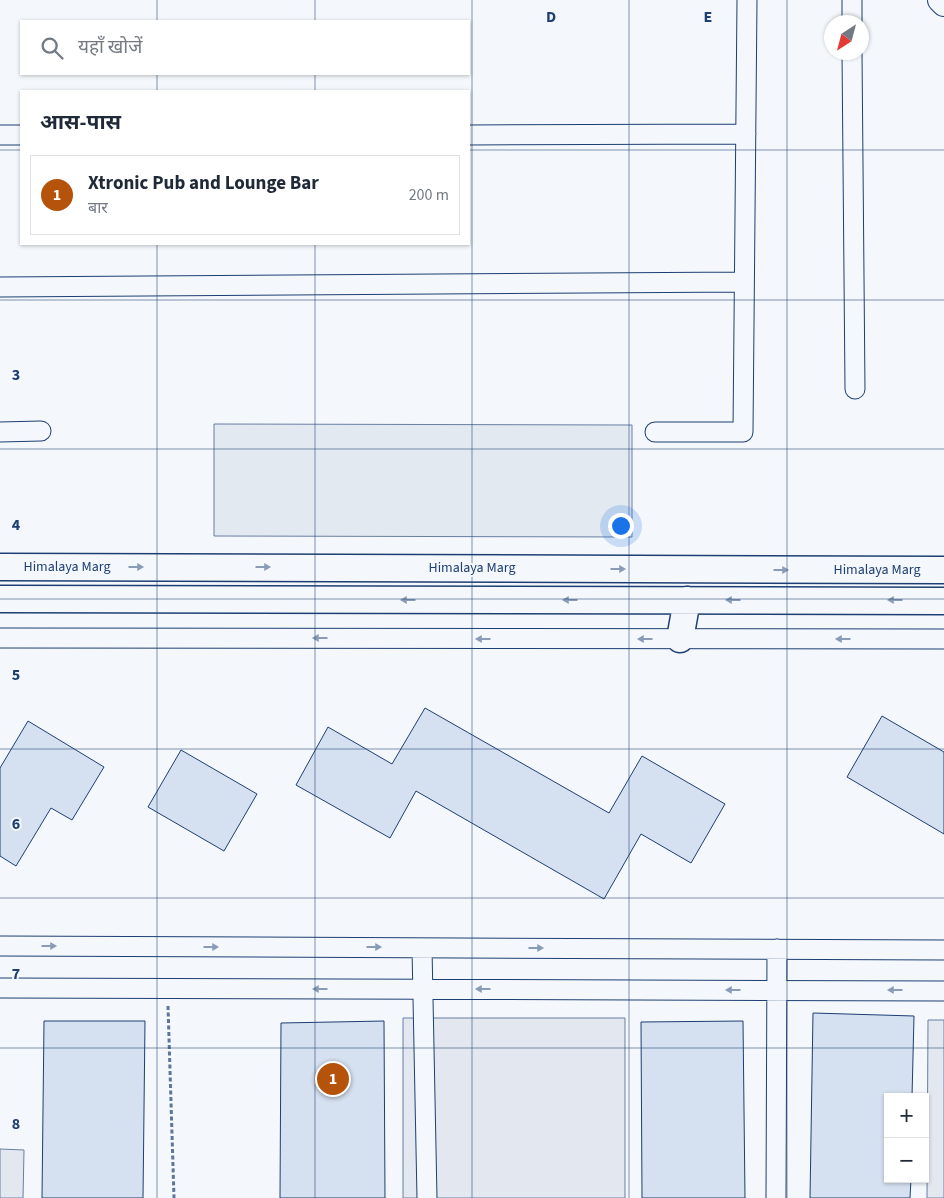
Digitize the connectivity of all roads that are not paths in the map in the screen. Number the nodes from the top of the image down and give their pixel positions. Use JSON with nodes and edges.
{"nodes":[{"id":1,"x":748,"y":0,"type":"edge"},
{"id":2,"x":852,"y":0,"type":"edge"},
{"id":3,"x":940,"y":0,"type":"edge"},
{"id":4,"x":944,"y":4,"type":"edge"},
{"id":5,"x":852,"y":15,"type":"edge"},
{"id":6,"x":852,"y":60,"type":"edge"},
{"id":7,"x":746,"y":134,"type":"junction"},
{"id":8,"x":0,"y":135,"type":"edge"},
{"id":9,"x":20,"y":135,"type":"edge"},
{"id":10,"x":470,"y":135,"type":"edge"},
{"id":11,"x":744,"y":282,"type":"junction"},
{"id":12,"x":0,"y":286,"type":"edge"},
{"id":13,"x":855,"y":389,"type":"dead end"},
{"id":14,"x":41,"y":431,"type":"dead end"},
{"id":15,"x":0,"y":432,"type":"edge"},
{"id":16,"x":655,"y":432,"type":"dead end"},
{"id":17,"x":0,"y":567,"type":"edge"},
{"id":18,"x":944,"y":570,"type":"edge"},
{"id":19,"x":0,"y":599,"type":"edge"},
{"id":20,"x":687,"y":600,"type":"junction"},
{"id":21,"x":944,"y":600,"type":"edge"},
{"id":22,"x":0,"y":638,"type":"edge"},
{"id":23,"x":680,"y":639,"type":"junction"},
{"id":24,"x":944,"y":639,"type":"edge"},
{"id":25,"x":0,"y":946,"type":"edge"},
{"id":26,"x":422,"y":948,"type":"junction"},
{"id":27,"x":777,"y":949,"type":"junction"},
{"id":28,"x":944,"y":950,"type":"edge"},
{"id":29,"x":0,"y":988,"type":"edge"},
{"id":30,"x":422,"y":989,"type":"junction"},
{"id":31,"x":777,"y":990,"type":"junction"},
{"id":32,"x":944,"y":990,"type":"edge"},
{"id":33,"x":427,"y":1198,"type":"edge"},
{"id":34,"x":776,"y":1198,"type":"edge"}],
"edges":[{"from":1,"to":7,"type":"street"},
{"from":2,"to":5,"type":"street"},
{"from":3,"to":4,"type":"street"},
{"from":6,"to":13,"type":"street"},
{"from":7,"to":10,"type":"street"},
{"from":7,"to":11,"type":"street"},
{"from":8,"to":9,"type":"street"},
{"from":11,"to":12,"type":"street"},
{"from":11,"to":16,"type":"street"},
{"from":14,"to":15,"type":"street"},
{"from":17,"to":18,"type":"main road","name":"Himalaya Marg","one_way":true},
{"from":20,"to":19,"type":"main road","one_way":true},
{"from":21,"to":20,"type":"main road","one_way":true},
{"from":20,"to":23,"type":"main road"},
{"from":23,"to":22,"type":"street","one_way":true},
{"from":24,"to":23,"type":"street","one_way":true},
{"from":25,"to":26,"type":"street","one_way":true},
{"from":26,"to":27,"type":"street","one_way":true},
{"from":26,"to":30,"type":"street"},
{"from":27,"to":28,"type":"street"},
{"from":27,"to":31,"type":"street"},
{"from":30,"to":29,"type":"street","one_way":true},
{"from":31,"to":30,"type":"street","one_way":true},
{"from":30,"to":33,"type":"street"},
{"from":32,"to":31,"type":"street","one_way":true},
{"from":31,"to":34,"type":"street"}]}
